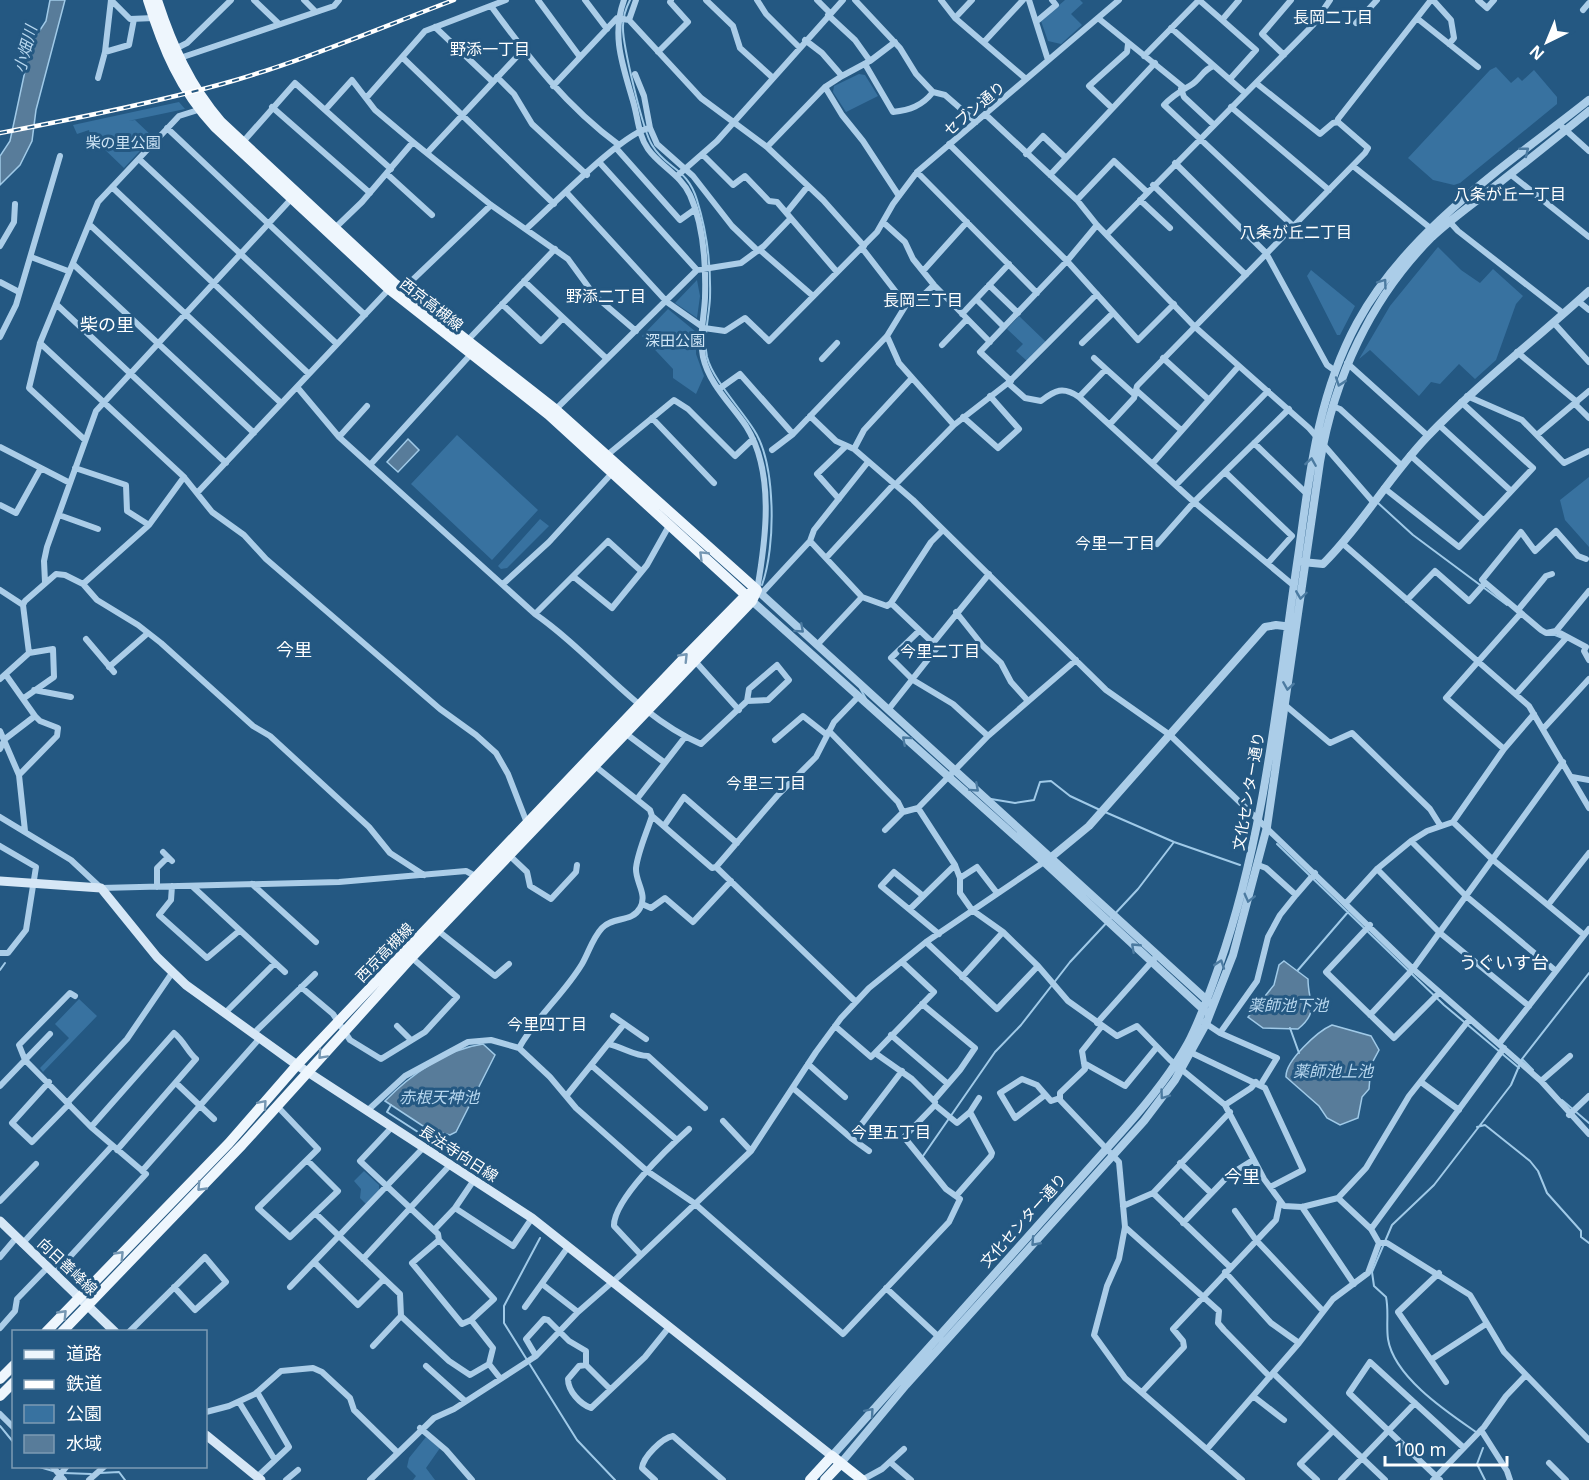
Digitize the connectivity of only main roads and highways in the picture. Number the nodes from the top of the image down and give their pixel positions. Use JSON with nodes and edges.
{"nodes":[{"id":1,"x":154,"y":1,"type":"edge"},
{"id":2,"x":172,"y":55,"type":"junction"},
{"id":3,"x":240,"y":146,"type":"junction"},
{"id":4,"x":754,"y":595,"type":"junction"},
{"id":5,"x":643,"y":708,"type":"junction"},
{"id":6,"x":590,"y":762,"type":"junction"},
{"id":7,"x":506,"y":852,"type":"junction"},
{"id":8,"x":0,"y":881,"type":"edge"},
{"id":9,"x":435,"y":928,"type":"junction"},
{"id":10,"x":302,"y":1068,"type":"junction"},
{"id":11,"x":181,"y":1201,"type":"junction"},
{"id":12,"x":0,"y":1221,"type":"edge"},
{"id":13,"x":84,"y":1301,"type":"junction"},
{"id":14,"x":48,"y":1330,"type":"edge"},
{"id":15,"x":63,"y":1330,"type":"edge"},
{"id":16,"x":113,"y":1330,"type":"edge"},
{"id":17,"x":12,"y":1367,"type":"edge"},
{"id":18,"x":0,"y":1378,"type":"edge"},
{"id":19,"x":12,"y":1384,"type":"edge"},
{"id":20,"x":0,"y":1396,"type":"edge"},
{"id":21,"x":207,"y":1436,"type":"edge"},
{"id":22,"x":836,"y":1459,"type":"junction"},
{"id":23,"x":260,"y":1478,"type":"edge"},
{"id":24,"x":810,"y":1480,"type":"edge"},
{"id":25,"x":825,"y":1480,"type":"edge"},
{"id":26,"x":862,"y":1480,"type":"edge"}],
"edges":[{"from":1,"to":2,"type":"main road","name":"西京高槻線"},
{"from":1,"to":2,"type":"main road","name":"西京高槻線"},
{"from":2,"to":3,"type":"main road","name":"西京高槻線"},
{"from":2,"to":3,"type":"main road","name":"西京高槻線"},
{"from":3,"to":4,"type":"main road","name":"西京高槻線"},
{"from":5,"to":4,"type":"main road","name":"西京高槻線","one_way":true},
{"from":4,"to":5,"type":"main road","name":"西京高槻線"},
{"from":5,"to":6,"type":"main road","name":"西京高槻線"},
{"from":5,"to":6,"type":"main road","name":"西京高槻線"},
{"from":6,"to":7,"type":"main road","name":"西京高槻線"},
{"from":6,"to":7,"type":"main road","name":"西京高槻線"},
{"from":7,"to":9,"type":"main road","name":"西京高槻線"},
{"from":7,"to":9,"type":"main road","name":"西京高槻線"},
{"from":8,"to":10,"type":"main road","name":"長法寺向日線"},
{"from":9,"to":10,"type":"main road","name":"西京高槻線"},
{"from":11,"to":10,"type":"main road","name":"西京高槻線","one_way":true},
{"from":10,"to":11,"type":"main road","name":"西京高槻線","one_way":true},
{"from":10,"to":22,"type":"main road","name":"長法寺向日線"},
{"from":11,"to":13,"type":"main road","name":"西京高槻線"},
{"from":12,"to":13,"type":"main road","name":"向日善峰線"},
{"from":14,"to":13,"type":"main road","name":"西京高槻線","one_way":true},
{"from":13,"to":15,"type":"main road","name":"西京高槻線"},
{"from":13,"to":16,"type":"main road","name":"向日善峰線"},
{"from":17,"to":18,"type":"main road"},
{"from":19,"to":20,"type":"main road"},
{"from":21,"to":23,"type":"main road"},
{"from":22,"to":24,"type":"main road"},
{"from":22,"to":25,"type":"main road"},
{"from":22,"to":26,"type":"main road"}]}
